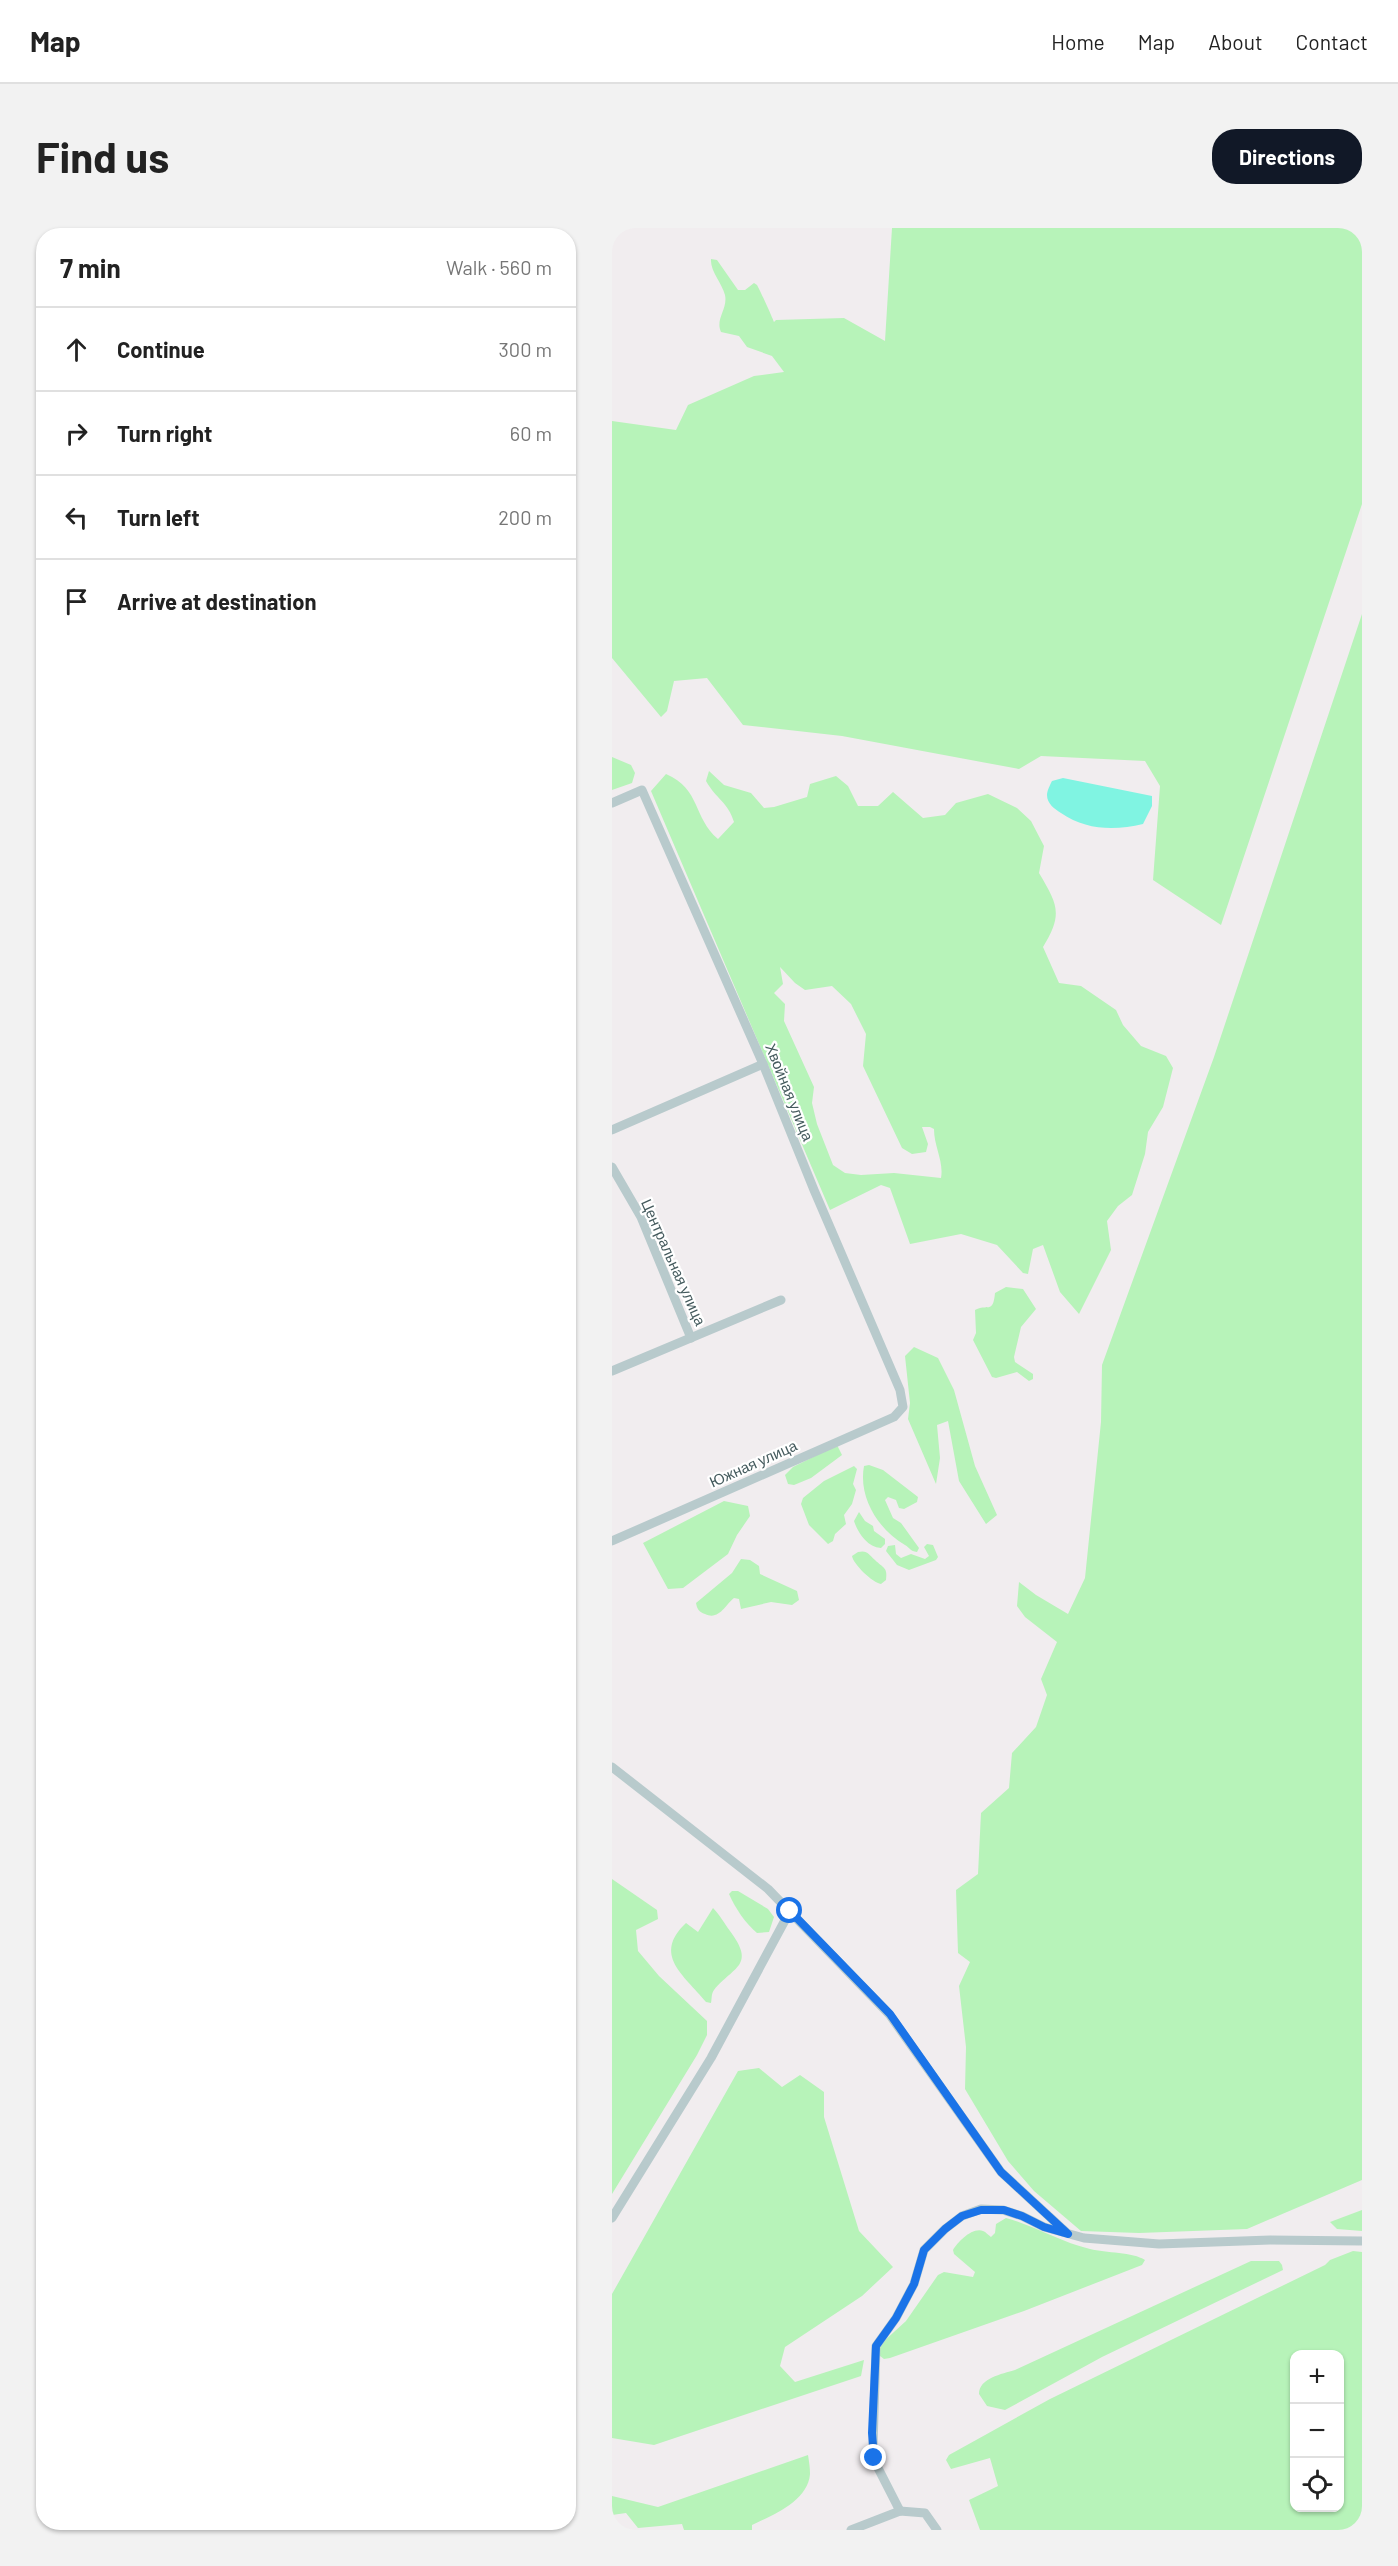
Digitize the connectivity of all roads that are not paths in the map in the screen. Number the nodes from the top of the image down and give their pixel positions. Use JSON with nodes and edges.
{"nodes":[{"id":1,"x":612,"y":803,"type":"edge"},
{"id":2,"x":763,"y":1065,"type":"junction"},
{"id":3,"x":612,"y":1130,"type":"edge"},
{"id":4,"x":612,"y":1167,"type":"edge"},
{"id":5,"x":781,"y":1300,"type":"dead end"},
{"id":6,"x":691,"y":1338,"type":"junction"},
{"id":7,"x":612,"y":1371,"type":"edge"},
{"id":8,"x":903,"y":1407,"type":"joint"},
{"id":9,"x":612,"y":1541,"type":"edge"},
{"id":10,"x":612,"y":1767,"type":"edge"},
{"id":11,"x":790,"y":1911,"type":"junction"},
{"id":12,"x":612,"y":2218,"type":"edge"},
{"id":13,"x":1068,"y":2234,"type":"junction"},
{"id":14,"x":1362,"y":2241,"type":"edge"},
{"id":15,"x":900,"y":2511,"type":"junction"},
{"id":16,"x":851,"y":2530,"type":"edge"},
{"id":17,"x":937,"y":2530,"type":"edge"}],
"edges":[{"from":1,"to":2,"type":"street","name":"Хвойная улица"},
{"from":2,"to":3,"type":"street"},
{"from":2,"to":8,"type":"street","name":"Хвойная улица"},
{"from":4,"to":6,"type":"street","name":"Центральная улица"},
{"from":5,"to":6,"type":"street"},
{"from":6,"to":7,"type":"street"},
{"from":8,"to":9,"type":"street","name":"Южная улица"},
{"from":10,"to":11,"type":"street"},
{"from":11,"to":12,"type":"street"},
{"from":11,"to":13,"type":"street"},
{"from":13,"to":14,"type":"street"},
{"from":13,"to":15,"type":"street"},
{"from":15,"to":16,"type":"street"},
{"from":15,"to":17,"type":"street"}]}
